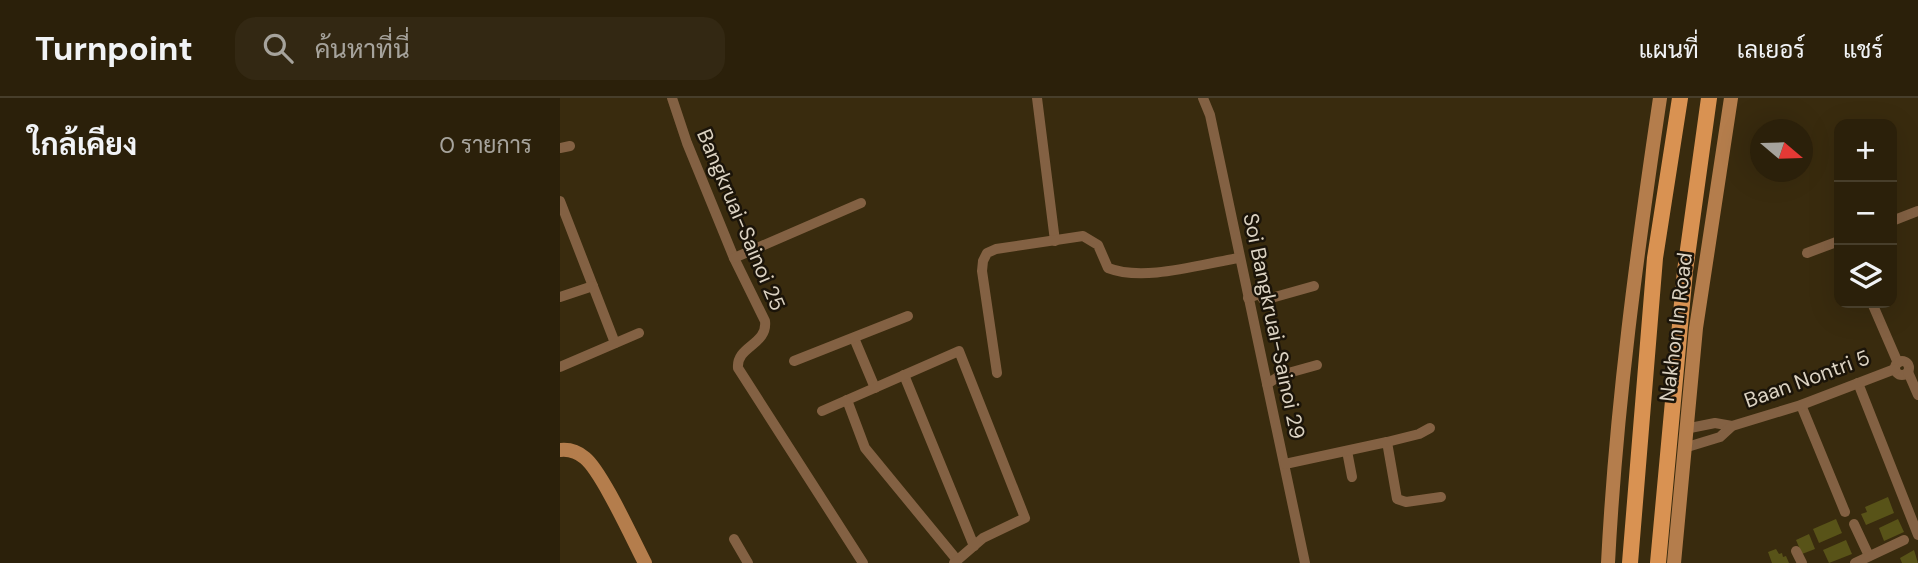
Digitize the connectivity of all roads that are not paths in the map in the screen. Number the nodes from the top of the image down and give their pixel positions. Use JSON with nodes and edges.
{"nodes":[{"id":1,"x":672,"y":98,"type":"edge"},
{"id":2,"x":1037,"y":98,"type":"edge"},
{"id":3,"x":1203,"y":98,"type":"edge"},
{"id":4,"x":1660,"y":98,"type":"edge"},
{"id":5,"x":1680,"y":98,"type":"edge"},
{"id":6,"x":1709,"y":98,"type":"edge"},
{"id":7,"x":1731,"y":98,"type":"edge"},
{"id":8,"x":560,"y":201,"type":"edge"},
{"id":9,"x":861,"y":203,"type":"dead end"},
{"id":10,"x":1918,"y":211,"type":"edge"},
{"id":11,"x":1897,"y":219,"type":"edge"},
{"id":12,"x":565,"y":230,"type":"edge"},
{"id":13,"x":1055,"y":242,"type":"junction"},
{"id":14,"x":1834,"y":242,"type":"edge"},
{"id":15,"x":1807,"y":253,"type":"dead end"},
{"id":16,"x":734,"y":258,"type":"junction"},
{"id":17,"x":1239,"y":258,"type":"junction"},
{"id":18,"x":593,"y":286,"type":"junction"},
{"id":19,"x":1314,"y":286,"type":"dead end"},
{"id":20,"x":560,"y":298,"type":"edge"},
{"id":21,"x":1248,"y":298,"type":"junction"},
{"id":22,"x":1874,"y":308,"type":"edge"},
{"id":23,"x":908,"y":316,"type":"dead end"},
{"id":24,"x":639,"y":332,"type":"dead end"},
{"id":25,"x":854,"y":338,"type":"junction"},
{"id":26,"x":615,"y":343,"type":"junction"},
{"id":27,"x":794,"y":361,"type":"dead end"},
{"id":28,"x":1317,"y":365,"type":"dead end"},
{"id":29,"x":1896,"y":366,"type":"junction"},
{"id":30,"x":560,"y":367,"type":"edge"},
{"id":31,"x":997,"y":373,"type":"dead end"},
{"id":32,"x":904,"y":375,"type":"junction"},
{"id":33,"x":1858,"y":383,"type":"junction"},
{"id":34,"x":1266,"y":384,"type":"junction"},
{"id":35,"x":875,"y":388,"type":"junction"},
{"id":36,"x":1918,"y":395,"type":"edge"},
{"id":37,"x":846,"y":400,"type":"junction"},
{"id":38,"x":1801,"y":405,"type":"junction"},
{"id":39,"x":822,"y":411,"type":"dead end"},
{"id":40,"x":1732,"y":426,"type":"junction"},
{"id":41,"x":1430,"y":428,"type":"dead end"},
{"id":42,"x":1685,"y":429,"type":"junction"},
{"id":43,"x":1387,"y":442,"type":"junction"},
{"id":44,"x":1684,"y":448,"type":"junction"},
{"id":45,"x":560,"y":450,"type":"edge"},
{"id":46,"x":1347,"y":451,"type":"junction"},
{"id":47,"x":1285,"y":464,"type":"junction"},
{"id":48,"x":1352,"y":477,"type":"dead end"},
{"id":49,"x":1441,"y":497,"type":"dead end"},
{"id":50,"x":1845,"y":512,"type":"dead end"},
{"id":51,"x":1854,"y":524,"type":"dead end"},
{"id":52,"x":1632,"y":535,"type":"junction"},
{"id":53,"x":1918,"y":535,"type":"edge"},
{"id":54,"x":734,"y":539,"type":"dead end"},
{"id":55,"x":1904,"y":540,"type":"dead end"},
{"id":56,"x":974,"y":546,"type":"junction"},
{"id":57,"x":1796,"y":551,"type":"dead end"},
{"id":58,"x":1869,"y":556,"type":"junction"},
{"id":59,"x":956,"y":562,"type":"edge"},
{"id":60,"x":645,"y":563,"type":"edge"},
{"id":61,"x":748,"y":563,"type":"edge"},
{"id":62,"x":863,"y":563,"type":"edge"},
{"id":63,"x":1305,"y":563,"type":"edge"},
{"id":64,"x":1608,"y":563,"type":"edge"},
{"id":65,"x":1625,"y":563,"type":"edge"},
{"id":66,"x":1630,"y":563,"type":"edge"},
{"id":67,"x":1660,"y":563,"type":"edge"},
{"id":68,"x":1674,"y":563,"type":"edge"},
{"id":69,"x":1802,"y":563,"type":"edge"},
{"id":70,"x":1855,"y":563,"type":"edge"}],
"edges":[{"from":1,"to":16,"type":"street","name":"Bangkruai-Sainoi 25"},
{"from":2,"to":13,"type":"street"},
{"from":3,"to":17,"type":"street","name":"Soi Bangkruai-Sainoi 29"},
{"from":4,"to":64,"type":"main road"},
{"from":5,"to":52,"type":"main road","name":"Nakhon In Road"},
{"from":6,"to":67,"type":"main road","name":"Nakhon In Road"},
{"from":7,"to":42,"type":"main road","name":"Nakhon In Road"},
{"from":8,"to":12,"type":"street"},
{"from":9,"to":16,"type":"street"},
{"from":10,"to":11,"type":"street"},
{"from":12,"to":18,"type":"street"},
{"from":13,"to":17,"type":"street"},
{"from":13,"to":31,"type":"street"},
{"from":14,"to":15,"type":"street"},
{"from":16,"to":62,"type":"street","name":"Bangkruai-Sainoi 25"},
{"from":17,"to":21,"type":"street","name":"Soi Bangkruai-Sainoi 29"},
{"from":18,"to":20,"type":"street"},
{"from":18,"to":26,"type":"street"},
{"from":19,"to":21,"type":"street"},
{"from":21,"to":34,"type":"street","name":"Soi Bangkruai-Sainoi 29"},
{"from":22,"to":29,"type":"street"},
{"from":23,"to":25,"type":"street"},
{"from":24,"to":26,"type":"street"},
{"from":25,"to":27,"type":"street"},
{"from":25,"to":35,"type":"street"},
{"from":26,"to":30,"type":"street"},
{"from":28,"to":34,"type":"street"},
{"from":29,"to":33,"type":"street","name":"Baan Nontri 5"},
{"from":29,"to":36,"type":"street"},
{"from":32,"to":35,"type":"street"},
{"from":32,"to":56,"type":"street"},
{"from":32,"to":56,"type":"street"},
{"from":33,"to":38,"type":"street","name":"Baan Nontri 5"},
{"from":33,"to":53,"type":"street"},
{"from":34,"to":47,"type":"street","name":"Soi Bangkruai-Sainoi 29"},
{"from":35,"to":37,"type":"street"},
{"from":37,"to":39,"type":"street"},
{"from":37,"to":59,"type":"street"},
{"from":38,"to":40,"type":"street","name":"Baan Nontri 5"},
{"from":38,"to":50,"type":"street"},
{"from":40,"to":42,"type":"street","name":"Baan Nontri 5"},
{"from":40,"to":44,"type":"street","name":"Baan Nontri 5"},
{"from":41,"to":43,"type":"street"},
{"from":42,"to":44,"type":"main road","name":"Nakhon In Road"},
{"from":43,"to":46,"type":"street"},
{"from":43,"to":49,"type":"street"},
{"from":44,"to":68,"type":"main road","name":"Nakhon In Road"},
{"from":45,"to":60,"type":"main road"},
{"from":46,"to":47,"type":"street"},
{"from":46,"to":48,"type":"street"},
{"from":47,"to":63,"type":"street","name":"Soi Bangkruai-Sainoi 29"},
{"from":51,"to":58,"type":"street"},
{"from":52,"to":65,"type":"main road"},
{"from":52,"to":66,"type":"main road","name":"Nakhon In Road"},
{"from":54,"to":61,"type":"street"},
{"from":55,"to":58,"type":"street"},
{"from":56,"to":59,"type":"street"},
{"from":57,"to":69,"type":"street"},
{"from":58,"to":70,"type":"street"}]}
